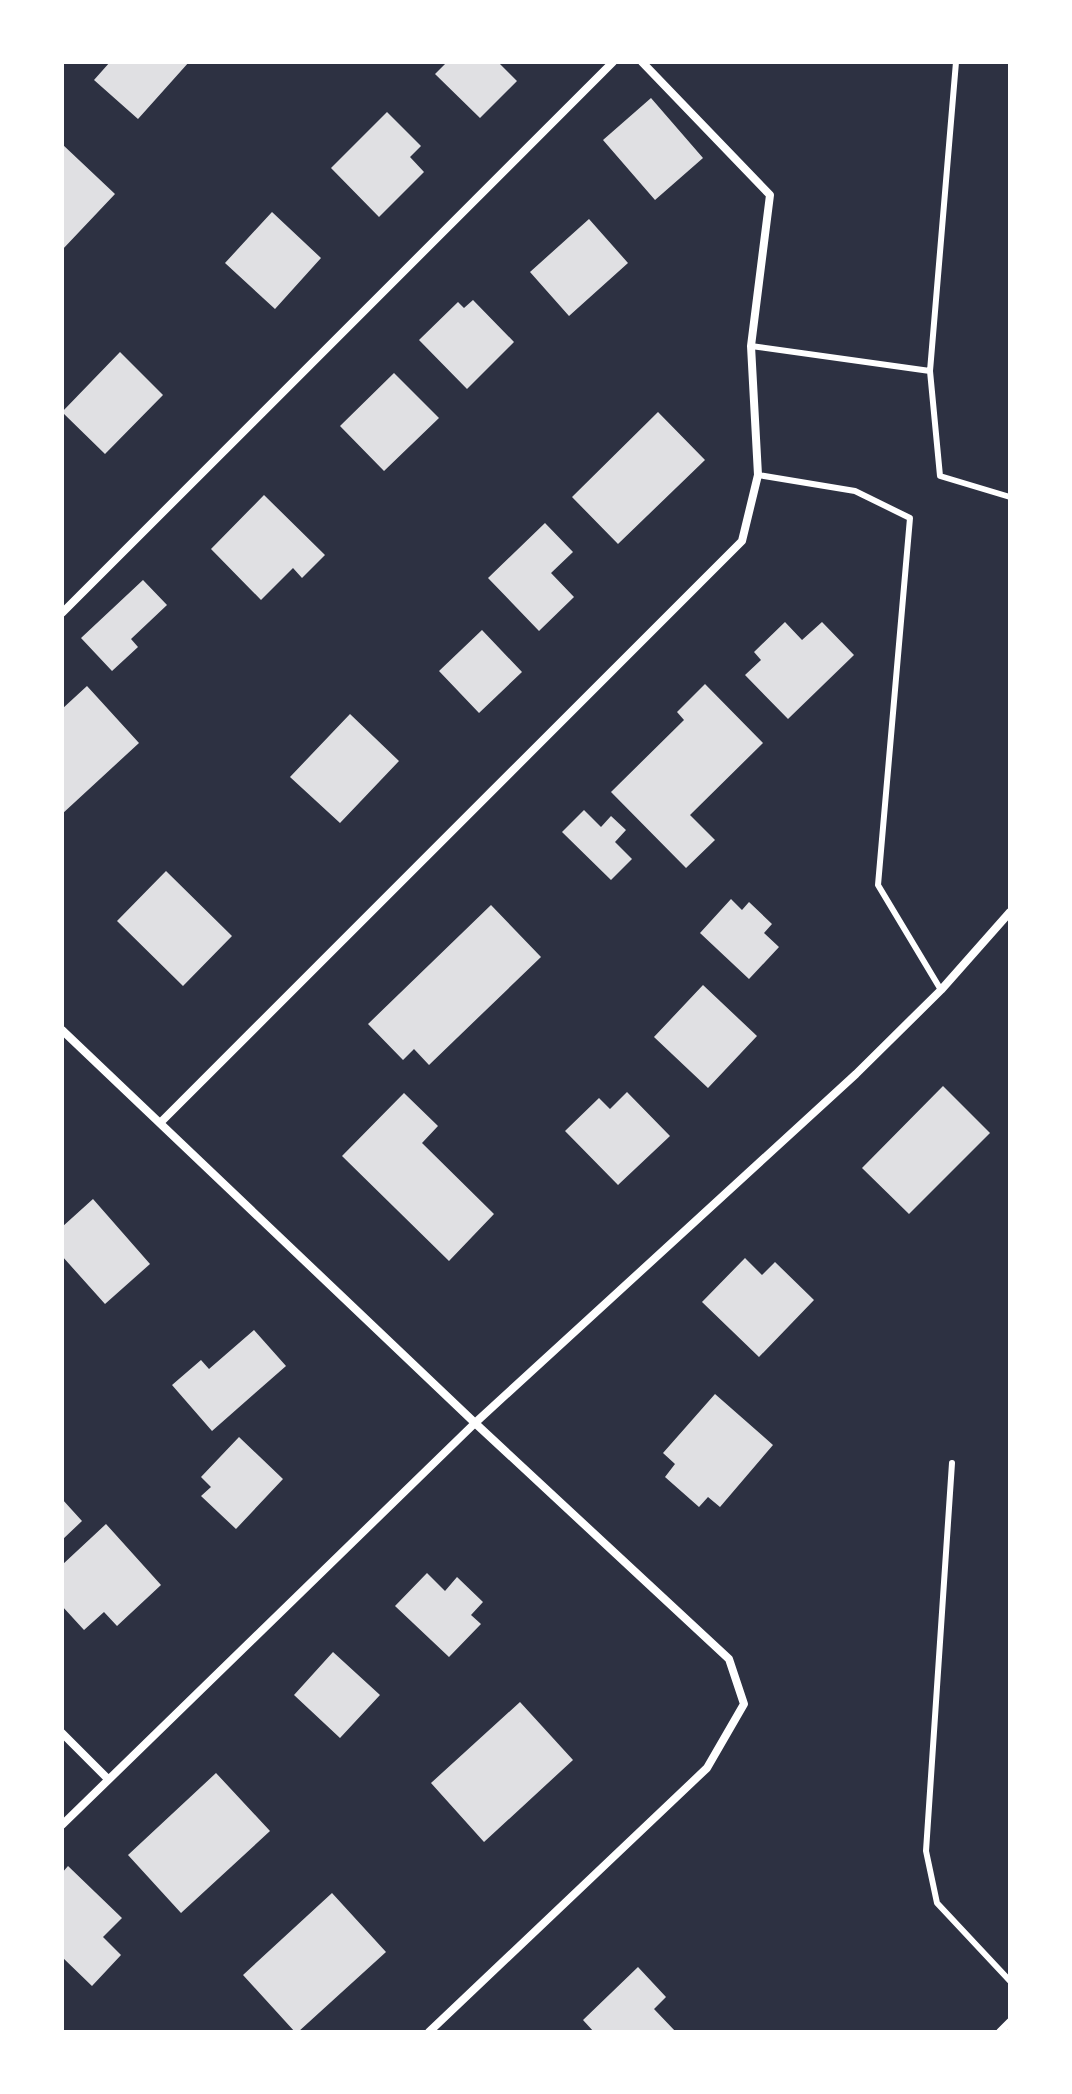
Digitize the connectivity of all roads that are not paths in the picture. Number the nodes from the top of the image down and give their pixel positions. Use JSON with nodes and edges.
{"nodes":[{"id":1,"x":613,"y":62,"type":"edge"},
{"id":2,"x":642,"y":62,"type":"edge"},
{"id":3,"x":956,"y":62,"type":"edge"},
{"id":4,"x":751,"y":346,"type":"junction"},
{"id":5,"x":930,"y":371,"type":"junction"},
{"id":6,"x":758,"y":475,"type":"junction"},
{"id":7,"x":1010,"y":497,"type":"edge"},
{"id":8,"x":62,"y":613,"type":"edge"},
{"id":9,"x":1010,"y":912,"type":"edge"},
{"id":10,"x":941,"y":990,"type":"junction"},
{"id":11,"x":62,"y":1030,"type":"edge"},
{"id":12,"x":161,"y":1122,"type":"junction"},
{"id":13,"x":475,"y":1423,"type":"junction"},
{"id":14,"x":952,"y":1463,"type":"dead end"},
{"id":15,"x":62,"y":1733,"type":"edge"},
{"id":16,"x":108,"y":1779,"type":"junction"},
{"id":17,"x":62,"y":1825,"type":"edge"},
{"id":18,"x":1010,"y":1981,"type":"edge"},
{"id":19,"x":1010,"y":2022,"type":"edge"},
{"id":20,"x":429,"y":2032,"type":"edge"},
{"id":21,"x":1000,"y":2032,"type":"edge"}],
"edges":[{"from":1,"to":8,"type":"street"},
{"from":2,"to":4,"type":"street"},
{"from":3,"to":5,"type":"lane"},
{"from":4,"to":5,"type":"lane"},
{"from":4,"to":6,"type":"street"},
{"from":5,"to":7,"type":"lane"},
{"from":6,"to":10,"type":"lane"},
{"from":6,"to":12,"type":"street"},
{"from":9,"to":10,"type":"street"},
{"from":10,"to":13,"type":"street"},
{"from":11,"to":12,"type":"street"},
{"from":12,"to":13,"type":"street"},
{"from":13,"to":16,"type":"street"},
{"from":13,"to":20,"type":"street"},
{"from":14,"to":18,"type":"lane"},
{"from":15,"to":16,"type":"street"},
{"from":16,"to":17,"type":"street"},
{"from":19,"to":21,"type":"street"}]}
